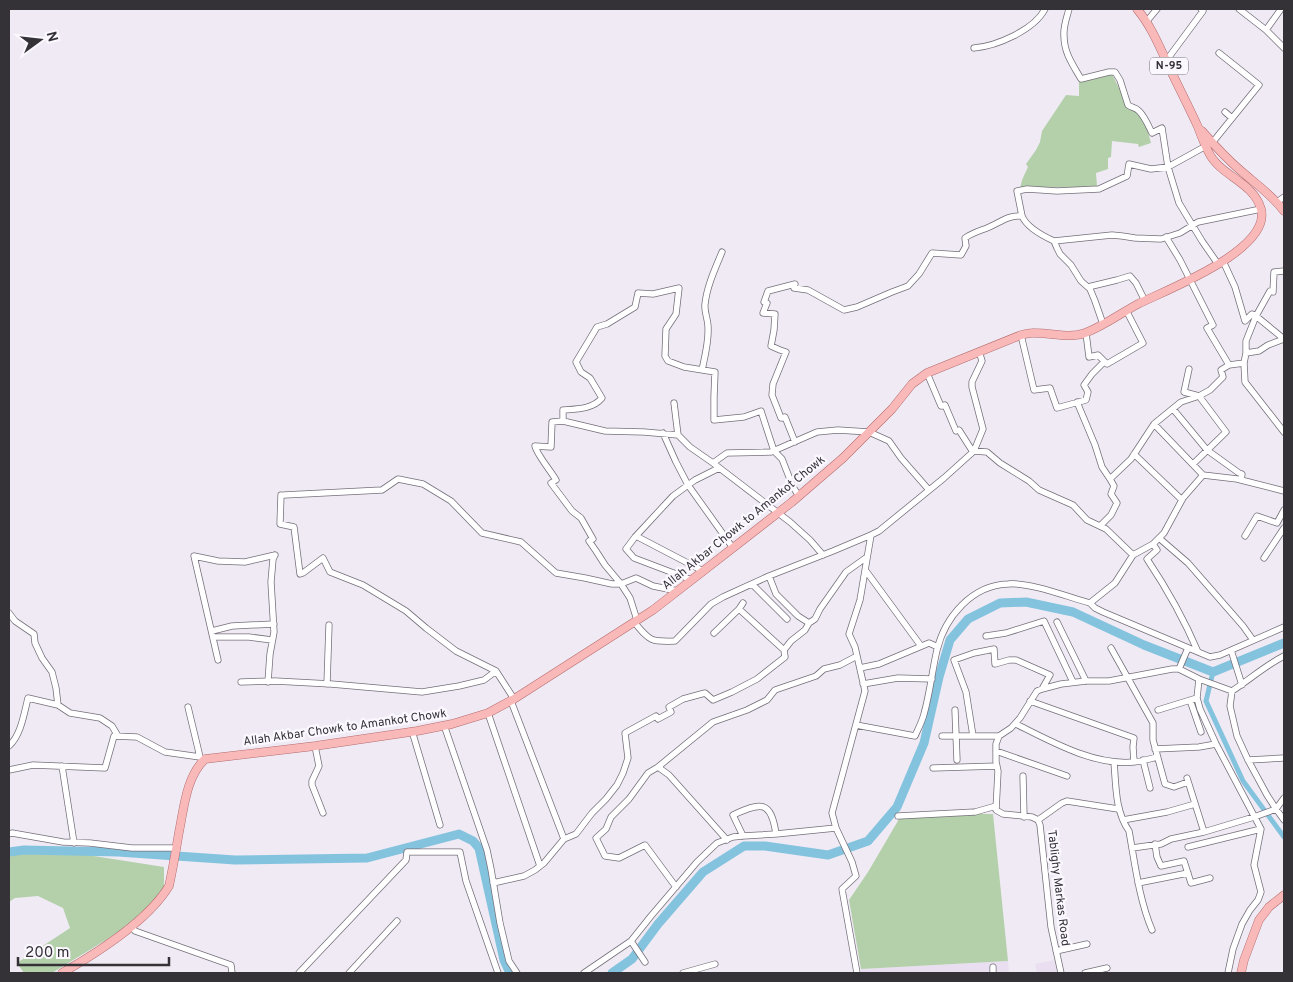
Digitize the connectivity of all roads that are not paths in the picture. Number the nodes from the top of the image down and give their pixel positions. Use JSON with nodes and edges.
{"nodes":[{"id":1,"x":1045,"y":9,"type":"edge"},
{"id":2,"x":1069,"y":9,"type":"edge"},
{"id":3,"x":1137,"y":9,"type":"edge"},
{"id":4,"x":1157,"y":9,"type":"edge"},
{"id":5,"x":1201,"y":9,"type":"edge"},
{"id":6,"x":1239,"y":9,"type":"edge"},
{"id":7,"x":1281,"y":9,"type":"edge"},
{"id":8,"x":1146,"y":21,"type":"junction"},
{"id":9,"x":1266,"y":30,"type":"junction"},
{"id":10,"x":974,"y":48,"type":"dead end"},
{"id":11,"x":1284,"y":48,"type":"edge"},
{"id":12,"x":1219,"y":53,"type":"dead end"},
{"id":13,"x":1166,"y":61,"type":"junction"},
{"id":14,"x":1225,"y":112,"type":"dead end"},
{"id":15,"x":1232,"y":118,"type":"junction"},
{"id":16,"x":1209,"y":145,"type":"junction"},
{"id":17,"x":1168,"y":167,"type":"junction"},
{"id":18,"x":1284,"y":197,"type":"edge"},
{"id":19,"x":1277,"y":202,"type":"junction"},
{"id":20,"x":1261,"y":209,"type":"junction"},
{"id":21,"x":1284,"y":211,"type":"edge"},
{"id":22,"x":1022,"y":216,"type":"junction"},
{"id":23,"x":1193,"y":225,"type":"junction"},
{"id":24,"x":1166,"y":237,"type":"junction"},
{"id":25,"x":1054,"y":241,"type":"junction"},
{"id":26,"x":722,"y":252,"type":"dead end"},
{"id":27,"x":1221,"y":262,"type":"junction"},
{"id":28,"x":1284,"y":271,"type":"edge"},
{"id":29,"x":1190,"y":280,"type":"junction"},
{"id":30,"x":1088,"y":287,"type":"junction"},
{"id":31,"x":1145,"y":301,"type":"junction"},
{"id":32,"x":1126,"y":310,"type":"junction"},
{"id":33,"x":1256,"y":316,"type":"junction"},
{"id":34,"x":1103,"y":324,"type":"junction"},
{"id":35,"x":1086,"y":333,"type":"junction"},
{"id":36,"x":1021,"y":335,"type":"junction"},
{"id":37,"x":1284,"y":339,"type":"edge"},
{"id":38,"x":979,"y":352,"type":"junction"},
{"id":39,"x":1246,"y":353,"type":"junction"},
{"id":40,"x":1104,"y":362,"type":"junction"},
{"id":41,"x":1244,"y":363,"type":"junction"},
{"id":42,"x":1230,"y":365,"type":"junction"},
{"id":43,"x":1189,"y":369,"type":"dead end"},
{"id":44,"x":702,"y":370,"type":"junction"},
{"id":45,"x":927,"y":373,"type":"junction"},
{"id":46,"x":1199,"y":396,"type":"junction"},
{"id":47,"x":1077,"y":402,"type":"junction"},
{"id":48,"x":674,"y":403,"type":"dead end"},
{"id":49,"x":1172,"y":409,"type":"junction"},
{"id":50,"x":563,"y":421,"type":"junction"},
{"id":51,"x":1154,"y":424,"type":"junction"},
{"id":52,"x":869,"y":432,"type":"junction"},
{"id":53,"x":1284,"y":432,"type":"edge"},
{"id":54,"x":663,"y":433,"type":"junction"},
{"id":55,"x":678,"y":435,"type":"junction"},
{"id":56,"x":795,"y":442,"type":"junction"},
{"id":57,"x":1207,"y":450,"type":"junction"},
{"id":58,"x":774,"y":451,"type":"junction"},
{"id":59,"x":973,"y":452,"type":"junction"},
{"id":60,"x":1134,"y":454,"type":"junction"},
{"id":61,"x":712,"y":463,"type":"junction"},
{"id":62,"x":1192,"y":464,"type":"junction"},
{"id":63,"x":719,"y":468,"type":"junction"},
{"id":64,"x":1203,"y":475,"type":"junction"},
{"id":65,"x":1110,"y":479,"type":"junction"},
{"id":66,"x":1241,"y":480,"type":"junction"},
{"id":67,"x":688,"y":485,"type":"junction"},
{"id":68,"x":929,"y":490,"type":"junction"},
{"id":69,"x":1284,"y":492,"type":"edge"},
{"id":70,"x":799,"y":496,"type":"junction"},
{"id":71,"x":1182,"y":500,"type":"junction"},
{"id":72,"x":1284,"y":510,"type":"edge"},
{"id":73,"x":778,"y":513,"type":"junction"},
{"id":74,"x":1100,"y":526,"type":"junction"},
{"id":75,"x":1284,"y":528,"type":"edge"},
{"id":76,"x":871,"y":535,"type":"junction"},
{"id":77,"x":636,"y":536,"type":"junction"},
{"id":78,"x":1245,"y":536,"type":"dead end"},
{"id":79,"x":1159,"y":538,"type":"junction"},
{"id":80,"x":1153,"y":544,"type":"junction"},
{"id":81,"x":733,"y":548,"type":"junction"},
{"id":82,"x":823,"y":555,"type":"junction"},
{"id":83,"x":1133,"y":555,"type":"junction"},
{"id":84,"x":867,"y":557,"type":"junction"},
{"id":85,"x":1264,"y":558,"type":"dead end"},
{"id":86,"x":703,"y":571,"type":"junction"},
{"id":87,"x":866,"y":571,"type":"junction"},
{"id":88,"x":769,"y":576,"type":"junction"},
{"id":89,"x":692,"y":580,"type":"junction"},
{"id":90,"x":621,"y":584,"type":"junction"},
{"id":91,"x":752,"y":584,"type":"junction"},
{"id":92,"x":678,"y":591,"type":"junction"},
{"id":93,"x":743,"y":603,"type":"dead end"},
{"id":94,"x":1090,"y":603,"type":"junction"},
{"id":95,"x":740,"y":609,"type":"junction"},
{"id":96,"x":9,"y":613,"type":"edge"},
{"id":97,"x":787,"y":620,"type":"dead end"},
{"id":98,"x":636,"y":621,"type":"junction"},
{"id":99,"x":1056,"y":622,"type":"dead end"},
{"id":100,"x":809,"y":623,"type":"junction"},
{"id":101,"x":274,"y":624,"type":"junction"},
{"id":102,"x":329,"y":625,"type":"dead end"},
{"id":103,"x":1284,"y":626,"type":"edge"},
{"id":104,"x":714,"y":633,"type":"dead end"},
{"id":105,"x":213,"y":634,"type":"junction"},
{"id":106,"x":986,"y":636,"type":"dead end"},
{"id":107,"x":272,"y":640,"type":"junction"},
{"id":108,"x":1253,"y":640,"type":"junction"},
{"id":109,"x":921,"y":646,"type":"junction"},
{"id":110,"x":938,"y":647,"type":"junction"},
{"id":111,"x":1111,"y":648,"type":"dead end"},
{"id":112,"x":1188,"y":648,"type":"junction"},
{"id":113,"x":784,"y":650,"type":"junction"},
{"id":114,"x":1198,"y":652,"type":"junction"},
{"id":115,"x":1231,"y":652,"type":"junction"},
{"id":116,"x":857,"y":656,"type":"junction"},
{"id":117,"x":1284,"y":656,"type":"edge"},
{"id":118,"x":218,"y":660,"type":"dead end"},
{"id":119,"x":860,"y":668,"type":"junction"},
{"id":120,"x":1179,"y":669,"type":"junction"},
{"id":121,"x":496,"y":671,"type":"junction"},
{"id":122,"x":1127,"y":677,"type":"junction"},
{"id":123,"x":932,"y":679,"type":"junction"},
{"id":124,"x":1199,"y":679,"type":"junction"},
{"id":125,"x":1086,"y":681,"type":"junction"},
{"id":126,"x":241,"y":682,"type":"dead end"},
{"id":127,"x":268,"y":682,"type":"junction"},
{"id":128,"x":1073,"y":682,"type":"junction"},
{"id":129,"x":327,"y":684,"type":"junction"},
{"id":130,"x":863,"y":684,"type":"junction"},
{"id":131,"x":1242,"y":684,"type":"junction"},
{"id":132,"x":1042,"y":689,"type":"junction"},
{"id":133,"x":1232,"y":691,"type":"junction"},
{"id":134,"x":1197,"y":698,"type":"junction"},
{"id":135,"x":513,"y":700,"type":"junction"},
{"id":136,"x":1190,"y":700,"type":"junction"},
{"id":137,"x":1030,"y":701,"type":"junction"},
{"id":138,"x":58,"y":705,"type":"junction"},
{"id":139,"x":188,"y":707,"type":"dead end"},
{"id":140,"x":955,"y":710,"type":"dead end"},
{"id":141,"x":1158,"y":710,"type":"dead end"},
{"id":142,"x":488,"y":713,"type":"junction"},
{"id":143,"x":1016,"y":724,"type":"junction"},
{"id":144,"x":444,"y":725,"type":"junction"},
{"id":145,"x":856,"y":725,"type":"junction"},
{"id":146,"x":412,"y":732,"type":"junction"},
{"id":147,"x":1201,"y":732,"type":"dead end"},
{"id":148,"x":118,"y":736,"type":"junction"},
{"id":149,"x":942,"y":736,"type":"dead end"},
{"id":150,"x":957,"y":736,"type":"junction"},
{"id":151,"x":973,"y":736,"type":"junction"},
{"id":152,"x":999,"y":736,"type":"junction"},
{"id":153,"x":1216,"y":744,"type":"junction"},
{"id":154,"x":9,"y":746,"type":"edge"},
{"id":155,"x":315,"y":746,"type":"junction"},
{"id":156,"x":1155,"y":749,"type":"junction"},
{"id":157,"x":996,"y":751,"type":"junction"},
{"id":158,"x":1157,"y":757,"type":"junction"},
{"id":159,"x":202,"y":758,"type":"junction"},
{"id":160,"x":1284,"y":758,"type":"edge"},
{"id":161,"x":957,"y":760,"type":"dead end"},
{"id":162,"x":1143,"y":760,"type":"junction"},
{"id":163,"x":1248,"y":760,"type":"junction"},
{"id":164,"x":1114,"y":762,"type":"junction"},
{"id":165,"x":1134,"y":762,"type":"junction"},
{"id":166,"x":62,"y":766,"type":"junction"},
{"id":167,"x":997,"y":766,"type":"junction"},
{"id":168,"x":658,"y":767,"type":"junction"},
{"id":169,"x":9,"y":768,"type":"edge"},
{"id":170,"x":933,"y":768,"type":"dead end"},
{"id":171,"x":1023,"y":776,"type":"dead end"},
{"id":172,"x":1067,"y":776,"type":"dead end"},
{"id":173,"x":1150,"y":788,"type":"dead end"},
{"id":174,"x":1284,"y":798,"type":"edge"},
{"id":175,"x":1195,"y":804,"type":"junction"},
{"id":176,"x":996,"y":806,"type":"junction"},
{"id":177,"x":1118,"y":809,"type":"junction"},
{"id":178,"x":1276,"y":809,"type":"junction"},
{"id":179,"x":323,"y":813,"type":"dead end"},
{"id":180,"x":898,"y":816,"type":"dead end"},
{"id":181,"x":1024,"y":817,"type":"junction"},
{"id":182,"x":1254,"y":817,"type":"junction"},
{"id":183,"x":1038,"y":820,"type":"junction"},
{"id":184,"x":1123,"y":820,"type":"junction"},
{"id":185,"x":1284,"y":820,"type":"edge"},
{"id":186,"x":440,"y":825,"type":"dead end"},
{"id":187,"x":836,"y":828,"type":"junction"},
{"id":188,"x":1261,"y":829,"type":"junction"},
{"id":189,"x":1204,"y":832,"type":"junction"},
{"id":190,"x":9,"y":834,"type":"edge"},
{"id":191,"x":776,"y":834,"type":"junction"},
{"id":192,"x":743,"y":836,"type":"junction"},
{"id":193,"x":564,"y":839,"type":"junction"},
{"id":194,"x":727,"y":840,"type":"junction"},
{"id":195,"x":74,"y":843,"type":"junction"},
{"id":196,"x":1155,"y":844,"type":"junction"},
{"id":197,"x":1188,"y":847,"type":"dead end"},
{"id":198,"x":176,"y":848,"type":"junction"},
{"id":199,"x":1132,"y":848,"type":"junction"},
{"id":200,"x":540,"y":866,"type":"junction"},
{"id":201,"x":1188,"y":873,"type":"junction"},
{"id":202,"x":1210,"y":878,"type":"dead end"},
{"id":203,"x":493,"y":883,"type":"junction"},
{"id":204,"x":1138,"y":883,"type":"junction"},
{"id":205,"x":676,"y":887,"type":"junction"},
{"id":206,"x":1284,"y":894,"type":"edge"},
{"id":207,"x":397,"y":921,"type":"dead end"},
{"id":208,"x":131,"y":926,"type":"junction"},
{"id":209,"x":1152,"y":930,"type":"dead end"},
{"id":210,"x":631,"y":941,"type":"junction"},
{"id":211,"x":1087,"y":944,"type":"dead end"},
{"id":212,"x":1056,"y":951,"type":"junction"},
{"id":213,"x":645,"y":962,"type":"dead end"},
{"id":214,"x":714,"y":964,"type":"dead end"},
{"id":215,"x":1107,"y":968,"type":"dead end"},
{"id":216,"x":62,"y":973,"type":"edge"},
{"id":217,"x":232,"y":973,"type":"edge"},
{"id":218,"x":299,"y":973,"type":"edge"},
{"id":219,"x":349,"y":973,"type":"edge"},
{"id":220,"x":498,"y":973,"type":"edge"},
{"id":221,"x":517,"y":973,"type":"edge"},
{"id":222,"x":584,"y":973,"type":"edge"},
{"id":223,"x":683,"y":973,"type":"edge"},
{"id":224,"x":857,"y":973,"type":"edge"},
{"id":225,"x":1061,"y":973,"type":"edge"},
{"id":226,"x":1085,"y":973,"type":"edge"},
{"id":227,"x":1228,"y":973,"type":"edge"},
{"id":228,"x":1241,"y":973,"type":"edge"}],
"edges":[{"from":1,"to":10,"type":"street"},
{"from":2,"to":17,"type":"street"},
{"from":3,"to":8,"type":"main road","number":"N-95"},
{"from":4,"to":8,"type":"street"},
{"from":5,"to":13,"type":"street"},
{"from":6,"to":9,"type":"street"},
{"from":7,"to":9,"type":"street"},
{"from":8,"to":13,"type":"main road","number":"N-95"},
{"from":9,"to":11,"type":"street"},
{"from":12,"to":15,"type":"street"},
{"from":13,"to":16,"type":"main road","number":"N-95"},
{"from":14,"to":15,"type":"street"},
{"from":15,"to":16,"type":"street"},
{"from":16,"to":17,"type":"street"},
{"from":16,"to":19,"type":"main road","number":"N-95"},
{"from":16,"to":20,"type":"main road"},
{"from":17,"to":22,"type":"street"},
{"from":17,"to":23,"type":"street"},
{"from":18,"to":19,"type":"street"},
{"from":19,"to":21,"type":"main road","number":"N-95"},
{"from":20,"to":23,"type":"street"},
{"from":20,"to":27,"type":"main road","name":"Allah Akbar Chowk to Amankot Chowk"},
{"from":22,"to":25,"type":"street"},
{"from":22,"to":56,"type":"street"},
{"from":23,"to":24,"type":"street"},
{"from":23,"to":27,"type":"street"},
{"from":24,"to":25,"type":"street"},
{"from":24,"to":29,"type":"street"},
{"from":25,"to":30,"type":"street"},
{"from":26,"to":44,"type":"street"},
{"from":27,"to":29,"type":"main road","name":"Allah Akbar Chowk to Amankot Chowk"},
{"from":27,"to":33,"type":"street"},
{"from":28,"to":33,"type":"street"},
{"from":29,"to":31,"type":"main road","name":"Allah Akbar Chowk to Amankot Chowk"},
{"from":29,"to":42,"type":"street"},
{"from":30,"to":31,"type":"street"},
{"from":30,"to":34,"type":"street"},
{"from":31,"to":32,"type":"main road","name":"Allah Akbar Chowk to Amankot Chowk"},
{"from":32,"to":34,"type":"main road","name":"Allah Akbar Chowk to Amankot Chowk"},
{"from":32,"to":40,"type":"street"},
{"from":33,"to":37,"type":"street"},
{"from":33,"to":39,"type":"street"},
{"from":34,"to":35,"type":"main road","name":"Allah Akbar Chowk to Amankot Chowk"},
{"from":35,"to":36,"type":"main road","name":"Allah Akbar Chowk to Amankot Chowk"},
{"from":35,"to":40,"type":"street"},
{"from":36,"to":38,"type":"main road","name":"Allah Akbar Chowk to Amankot Chowk"},
{"from":36,"to":47,"type":"street"},
{"from":37,"to":39,"type":"street"},
{"from":38,"to":45,"type":"main road","name":"Allah Akbar Chowk to Amankot Chowk"},
{"from":38,"to":59,"type":"street"},
{"from":39,"to":41,"type":"street"},
{"from":40,"to":47,"type":"street"},
{"from":41,"to":42,"type":"street"},
{"from":41,"to":53,"type":"street"},
{"from":42,"to":46,"type":"street"},
{"from":43,"to":46,"type":"street"},
{"from":44,"to":50,"type":"street"},
{"from":44,"to":58,"type":"street"},
{"from":45,"to":52,"type":"main road","name":"Allah Akbar Chowk to Amankot Chowk"},
{"from":45,"to":59,"type":"street"},
{"from":46,"to":49,"type":"street"},
{"from":46,"to":57,"type":"street"},
{"from":47,"to":65,"type":"street"},
{"from":48,"to":55,"type":"street"},
{"from":49,"to":51,"type":"street"},
{"from":49,"to":57,"type":"street"},
{"from":50,"to":54,"type":"street"},
{"from":50,"to":90,"type":"street"},
{"from":51,"to":60,"type":"street"},
{"from":51,"to":62,"type":"street"},
{"from":52,"to":56,"type":"street"},
{"from":52,"to":68,"type":"street"},
{"from":52,"to":70,"type":"main road","name":"Allah Akbar Chowk to Amankot Chowk"},
{"from":54,"to":55,"type":"street"},
{"from":54,"to":67,"type":"street"},
{"from":55,"to":61,"type":"street"},
{"from":56,"to":58,"type":"street"},
{"from":57,"to":62,"type":"street"},
{"from":57,"to":66,"type":"street"},
{"from":58,"to":61,"type":"street"},
{"from":58,"to":70,"type":"street"},
{"from":59,"to":68,"type":"street"},
{"from":59,"to":74,"type":"street"},
{"from":60,"to":65,"type":"street"},
{"from":60,"to":71,"type":"street"},
{"from":61,"to":63,"type":"street"},
{"from":62,"to":64,"type":"street"},
{"from":63,"to":67,"type":"street"},
{"from":63,"to":73,"type":"street"},
{"from":64,"to":66,"type":"street"},
{"from":64,"to":71,"type":"street"},
{"from":65,"to":74,"type":"street"},
{"from":66,"to":69,"type":"street"},
{"from":67,"to":77,"type":"street"},
{"from":67,"to":81,"type":"street"},
{"from":68,"to":76,"type":"street"},
{"from":70,"to":73,"type":"main road","name":"Allah Akbar Chowk to Amankot Chowk"},
{"from":71,"to":79,"type":"street"},
{"from":72,"to":78,"type":"street"},
{"from":73,"to":81,"type":"main road","name":"Allah Akbar Chowk to Amankot Chowk"},
{"from":73,"to":82,"type":"street"},
{"from":74,"to":83,"type":"street"},
{"from":75,"to":85,"type":"street"},
{"from":76,"to":82,"type":"street"},
{"from":76,"to":84,"type":"street"},
{"from":77,"to":86,"type":"street"},
{"from":77,"to":89,"type":"street"},
{"from":79,"to":80,"type":"street"},
{"from":79,"to":108,"type":"street"},
{"from":80,"to":83,"type":"street"},
{"from":80,"to":114,"type":"street"},
{"from":81,"to":86,"type":"main road","name":"Allah Akbar Chowk to Amankot Chowk"},
{"from":82,"to":88,"type":"street"},
{"from":83,"to":94,"type":"street"},
{"from":84,"to":87,"type":"street"},
{"from":84,"to":100,"type":"street"},
{"from":86,"to":89,"type":"main road","name":"Allah Akbar Chowk to Amankot Chowk"},
{"from":87,"to":109,"type":"street"},
{"from":87,"to":116,"type":"street"},
{"from":88,"to":91,"type":"street"},
{"from":88,"to":100,"type":"street"},
{"from":89,"to":92,"type":"main road","name":"Allah Akbar Chowk to Amankot Chowk"},
{"from":90,"to":92,"type":"street"},
{"from":90,"to":98,"type":"street"},
{"from":90,"to":121,"type":"street"},
{"from":91,"to":97,"type":"street"},
{"from":91,"to":98,"type":"street"},
{"from":92,"to":98,"type":"main road","name":"Allah Akbar Chowk to Amankot Chowk"},
{"from":93,"to":95,"type":"street"},
{"from":94,"to":110,"type":"street"},
{"from":94,"to":112,"type":"street"},
{"from":95,"to":104,"type":"street"},
{"from":95,"to":113,"type":"street"},
{"from":96,"to":138,"type":"street"},
{"from":98,"to":135,"type":"main road","name":"Allah Akbar Chowk to Amankot Chowk"},
{"from":99,"to":125,"type":"street"},
{"from":100,"to":113,"type":"street"},
{"from":101,"to":105,"type":"street"},
{"from":101,"to":105,"type":"street"},
{"from":101,"to":107,"type":"street"},
{"from":102,"to":129,"type":"street"},
{"from":103,"to":108,"type":"street"},
{"from":105,"to":107,"type":"street"},
{"from":105,"to":118,"type":"street"},
{"from":106,"to":128,"type":"street"},
{"from":107,"to":127,"type":"street"},
{"from":108,"to":115,"type":"street"},
{"from":109,"to":110,"type":"street"},
{"from":109,"to":119,"type":"street"},
{"from":110,"to":123,"type":"street"},
{"from":111,"to":122,"type":"street"},
{"from":112,"to":114,"type":"street"},
{"from":112,"to":120,"type":"street"},
{"from":113,"to":193,"type":"street"},
{"from":114,"to":115,"type":"street"},
{"from":115,"to":131,"type":"street"},
{"from":116,"to":119,"type":"street"},
{"from":116,"to":168,"type":"street"},
{"from":117,"to":131,"type":"street"},
{"from":119,"to":130,"type":"street"},
{"from":120,"to":122,"type":"street"},
{"from":120,"to":124,"type":"street"},
{"from":121,"to":129,"type":"street"},
{"from":121,"to":135,"type":"street"},
{"from":122,"to":125,"type":"street"},
{"from":122,"to":156,"type":"street"},
{"from":123,"to":130,"type":"street"},
{"from":123,"to":145,"type":"street"},
{"from":124,"to":133,"type":"street"},
{"from":124,"to":134,"type":"street"},
{"from":125,"to":128,"type":"street"},
{"from":126,"to":127,"type":"street"},
{"from":127,"to":129,"type":"street"},
{"from":128,"to":132,"type":"street"},
{"from":130,"to":145,"type":"street"},
{"from":131,"to":133,"type":"street"},
{"from":132,"to":137,"type":"street"},
{"from":132,"to":151,"type":"street"},
{"from":133,"to":163,"type":"street"},
{"from":134,"to":136,"type":"street"},
{"from":134,"to":153,"type":"street"},
{"from":135,"to":142,"type":"main road","name":"Allah Akbar Chowk to Amankot Chowk"},
{"from":135,"to":193,"type":"street"},
{"from":136,"to":141,"type":"street"},
{"from":136,"to":147,"type":"street"},
{"from":137,"to":143,"type":"street"},
{"from":137,"to":165,"type":"street"},
{"from":138,"to":148,"type":"street"},
{"from":138,"to":154,"type":"street"},
{"from":139,"to":159,"type":"street"},
{"from":140,"to":150,"type":"street"},
{"from":142,"to":144,"type":"main road","name":"Allah Akbar Chowk to Amankot Chowk"},
{"from":142,"to":200,"type":"street"},
{"from":143,"to":152,"type":"street"},
{"from":143,"to":164,"type":"street"},
{"from":144,"to":146,"type":"main road","name":"Allah Akbar Chowk to Amankot Chowk"},
{"from":144,"to":203,"type":"street"},
{"from":145,"to":187,"type":"street"},
{"from":146,"to":155,"type":"main road","name":"Allah Akbar Chowk to Amankot Chowk"},
{"from":146,"to":186,"type":"street"},
{"from":148,"to":159,"type":"street"},
{"from":148,"to":166,"type":"street"},
{"from":149,"to":150,"type":"street"},
{"from":150,"to":151,"type":"street"},
{"from":150,"to":161,"type":"street"},
{"from":151,"to":152,"type":"street"},
{"from":152,"to":157,"type":"street"},
{"from":153,"to":156,"type":"street"},
{"from":153,"to":182,"type":"street"},
{"from":155,"to":159,"type":"main road","name":"Allah Akbar Chowk to Amankot Chowk"},
{"from":155,"to":179,"type":"street"},
{"from":156,"to":158,"type":"street"},
{"from":157,"to":167,"type":"street"},
{"from":157,"to":172,"type":"street"},
{"from":158,"to":162,"type":"street"},
{"from":158,"to":175,"type":"street"},
{"from":159,"to":198,"type":"main road"},
{"from":160,"to":163,"type":"street"},
{"from":162,"to":165,"type":"street"},
{"from":162,"to":173,"type":"street"},
{"from":163,"to":178,"type":"street"},
{"from":164,"to":165,"type":"street"},
{"from":164,"to":177,"type":"street"},
{"from":166,"to":169,"type":"street"},
{"from":166,"to":195,"type":"street"},
{"from":167,"to":170,"type":"street"},
{"from":167,"to":176,"type":"street"},
{"from":168,"to":194,"type":"street"},
{"from":168,"to":205,"type":"street"},
{"from":171,"to":181,"type":"street"},
{"from":174,"to":178,"type":"street"},
{"from":175,"to":184,"type":"street"},
{"from":175,"to":189,"type":"street"},
{"from":176,"to":180,"type":"street"},
{"from":176,"to":181,"type":"street","name":"Tablighy Markas Road"},
{"from":177,"to":183,"type":"street"},
{"from":177,"to":184,"type":"street"},
{"from":178,"to":182,"type":"street"},
{"from":178,"to":185,"type":"street"},
{"from":181,"to":183,"type":"street","name":"Tablighy Markas Road"},
{"from":182,"to":188,"type":"street"},
{"from":182,"to":189,"type":"street"},
{"from":183,"to":212,"type":"street","name":"Tablighy Markas Road"},
{"from":184,"to":199,"type":"street"},
{"from":187,"to":191,"type":"street"},
{"from":187,"to":224,"type":"street"},
{"from":188,"to":197,"type":"street"},
{"from":188,"to":227,"type":"street"},
{"from":189,"to":196,"type":"street"},
{"from":190,"to":195,"type":"street"},
{"from":191,"to":192,"type":"street"},
{"from":191,"to":192,"type":"street"},
{"from":192,"to":194,"type":"street"},
{"from":193,"to":200,"type":"street"},
{"from":194,"to":205,"type":"street"},
{"from":195,"to":198,"type":"street"},
{"from":196,"to":199,"type":"street"},
{"from":196,"to":201,"type":"street"},
{"from":198,"to":208,"type":"main road"},
{"from":199,"to":204,"type":"street"},
{"from":200,"to":203,"type":"street"},
{"from":201,"to":202,"type":"street"},
{"from":201,"to":204,"type":"street"},
{"from":203,"to":221,"type":"street"},
{"from":204,"to":209,"type":"street"},
{"from":205,"to":210,"type":"street"},
{"from":206,"to":228,"type":"main road"},
{"from":207,"to":219,"type":"street"},
{"from":208,"to":216,"type":"main road"},
{"from":208,"to":217,"type":"street"},
{"from":210,"to":213,"type":"street"},
{"from":210,"to":222,"type":"street"},
{"from":211,"to":212,"type":"street"},
{"from":212,"to":225,"type":"street","name":"Tablighy Markas Road"},
{"from":214,"to":223,"type":"street"},
{"from":215,"to":226,"type":"street"},
{"from":218,"to":220,"type":"street"}]}
